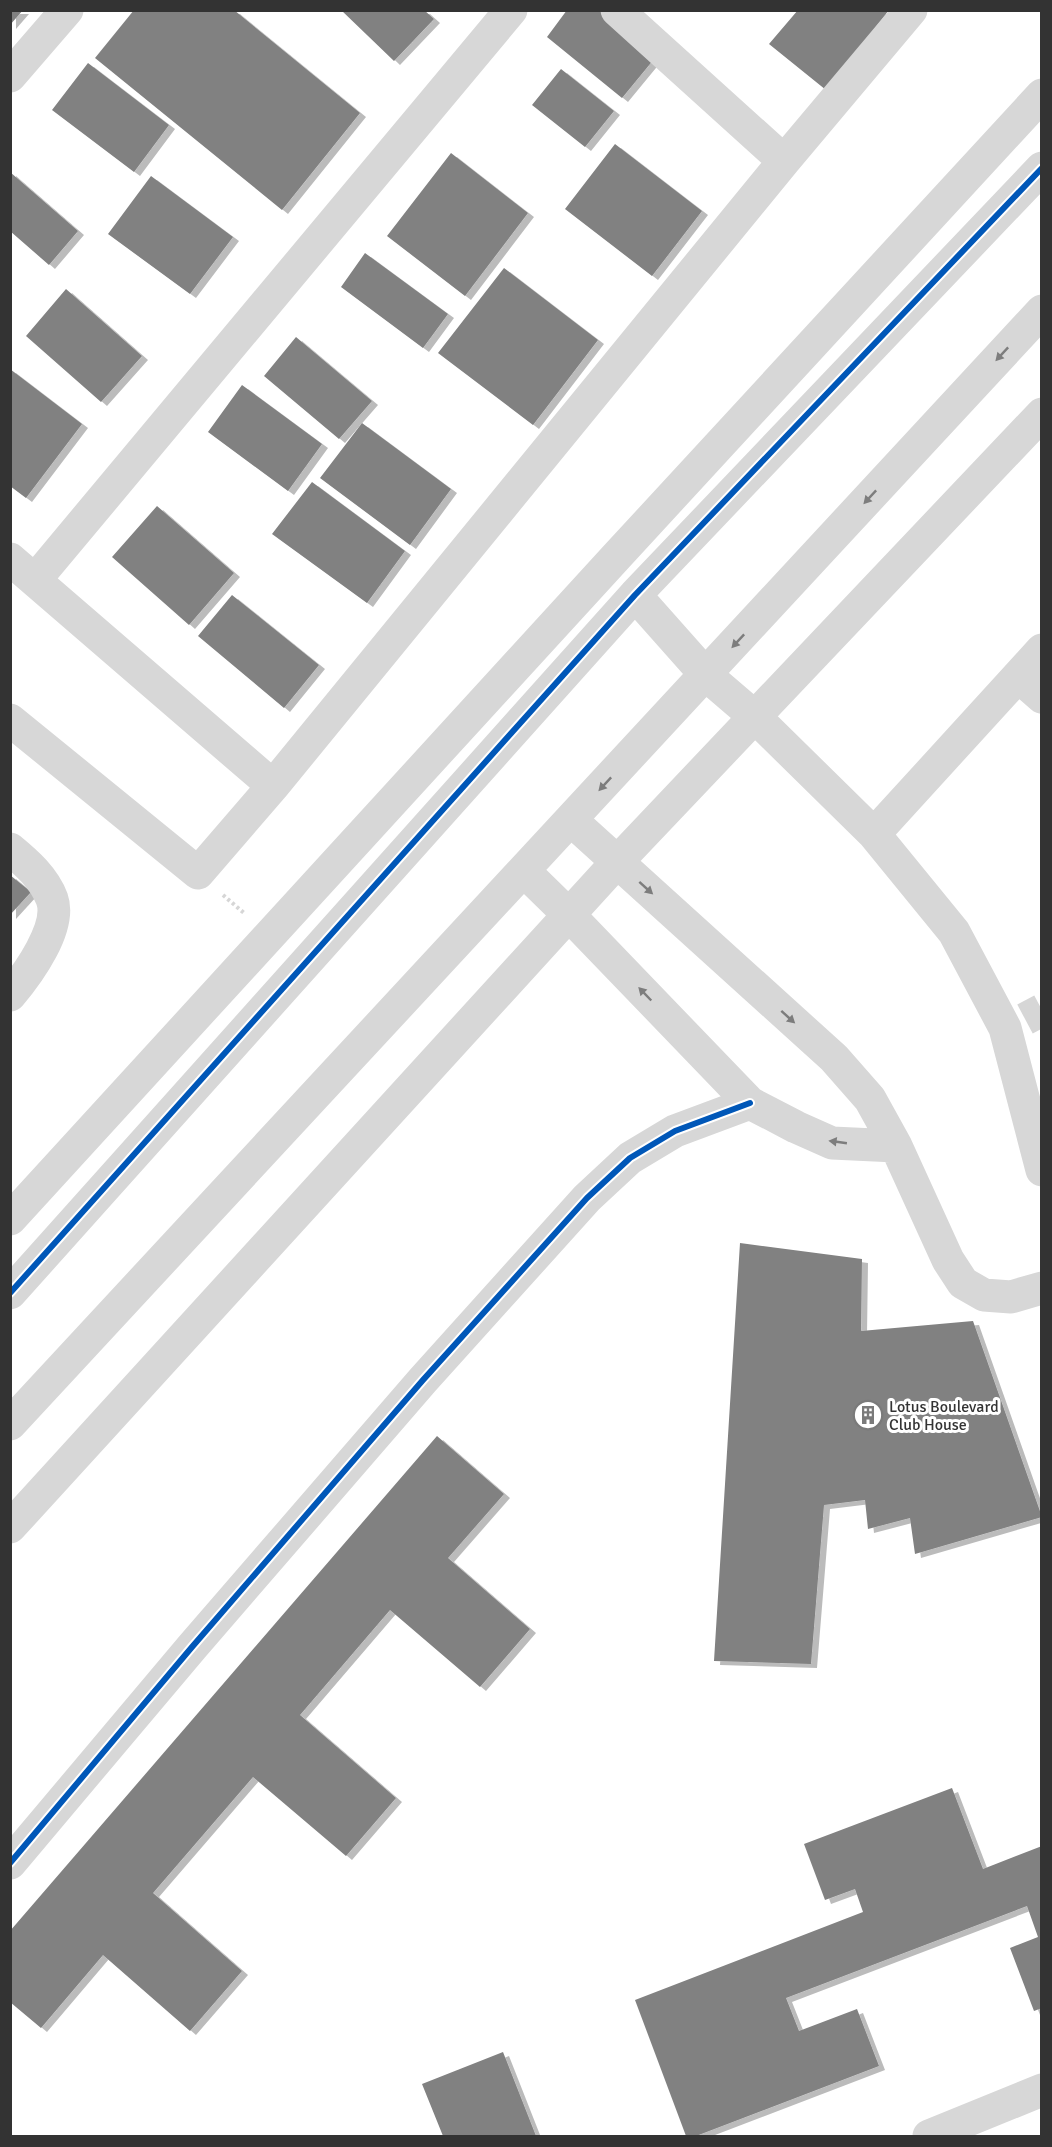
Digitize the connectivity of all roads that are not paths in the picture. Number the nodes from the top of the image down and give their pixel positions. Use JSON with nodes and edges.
{"nodes":[{"id":1,"x":67,"y":10,"type":"edge"},
{"id":2,"x":512,"y":10,"type":"edge"},
{"id":3,"x":617,"y":10,"type":"edge"},
{"id":4,"x":911,"y":10,"type":"edge"},
{"id":5,"x":10,"y":76,"type":"edge"},
{"id":6,"x":1041,"y":95,"type":"edge"},
{"id":7,"x":784,"y":161,"type":"junction"},
{"id":8,"x":1041,"y":168,"type":"edge"},
{"id":9,"x":1041,"y":311,"type":"edge"},
{"id":10,"x":1041,"y":414,"type":"edge"},
{"id":11,"x":10,"y":559,"type":"edge"},
{"id":12,"x":35,"y":580,"type":"junction"},
{"id":13,"x":635,"y":595,"type":"junction"},
{"id":14,"x":1041,"y":650,"type":"edge"},
{"id":15,"x":706,"y":675,"type":"junction"},
{"id":16,"x":1030,"y":686,"type":"edge"},
{"id":17,"x":756,"y":717,"type":"junction"},
{"id":18,"x":10,"y":720,"type":"edge"},
{"id":19,"x":273,"y":786,"type":"junction"},
{"id":20,"x":571,"y":820,"type":"junction"},
{"id":21,"x":874,"y":834,"type":"junction"},
{"id":22,"x":10,"y":849,"type":"edge"},
{"id":23,"x":617,"y":862,"type":"junction"},
{"id":24,"x":524,"y":871,"type":"junction"},
{"id":25,"x":569,"y":915,"type":"junction"},
{"id":26,"x":270,"y":935,"type":"junction"},
{"id":27,"x":304,"y":966,"type":"junction"},
{"id":28,"x":10,"y":994,"type":"edge"},
{"id":29,"x":750,"y":1103,"type":"junction"},
{"id":30,"x":896,"y":1146,"type":"junction"},
{"id":31,"x":1041,"y":1170,"type":"edge"},
{"id":32,"x":10,"y":1219,"type":"edge"},
{"id":33,"x":1041,"y":1288,"type":"edge"},
{"id":34,"x":10,"y":1293,"type":"edge"},
{"id":35,"x":10,"y":1424,"type":"edge"},
{"id":36,"x":10,"y":1527,"type":"edge"},
{"id":37,"x":10,"y":1863,"type":"edge"},
{"id":38,"x":1041,"y":2091,"type":"edge"},
{"id":39,"x":929,"y":2136,"type":"edge"}],
"edges":[{"from":1,"to":5,"type":"street"},
{"from":2,"to":12,"type":"street"},
{"from":3,"to":7,"type":"street"},
{"from":4,"to":7,"type":"street"},
{"from":6,"to":26,"type":"street"},
{"from":7,"to":19,"type":"street"},
{"from":8,"to":13,"type":"street"},
{"from":9,"to":15,"type":"street","one_way":true},
{"from":10,"to":17,"type":"street"},
{"from":11,"to":12,"type":"street"},
{"from":12,"to":19,"type":"street"},
{"from":13,"to":15,"type":"street"},
{"from":13,"to":27,"type":"street"},
{"from":14,"to":16,"type":"street"},
{"from":15,"to":17,"type":"street"},
{"from":15,"to":20,"type":"street","one_way":true},
{"from":16,"to":21,"type":"street"},
{"from":17,"to":21,"type":"street"},
{"from":17,"to":23,"type":"street"},
{"from":18,"to":19,"type":"street"},
{"from":20,"to":23,"type":"street"},
{"from":20,"to":24,"type":"street"},
{"from":21,"to":31,"type":"street"},
{"from":22,"to":28,"type":"street"},
{"from":23,"to":25,"type":"street"},
{"from":23,"to":30,"type":"street","one_way":true},
{"from":24,"to":25,"type":"street"},
{"from":24,"to":35,"type":"street"},
{"from":29,"to":25,"type":"street","one_way":true},
{"from":25,"to":36,"type":"street"},
{"from":26,"to":27,"type":"street"},
{"from":26,"to":32,"type":"street"},
{"from":27,"to":34,"type":"street"},
{"from":30,"to":29,"type":"street","one_way":true},
{"from":29,"to":37,"type":"street"},
{"from":30,"to":33,"type":"street"},
{"from":38,"to":39,"type":"street"}]}
